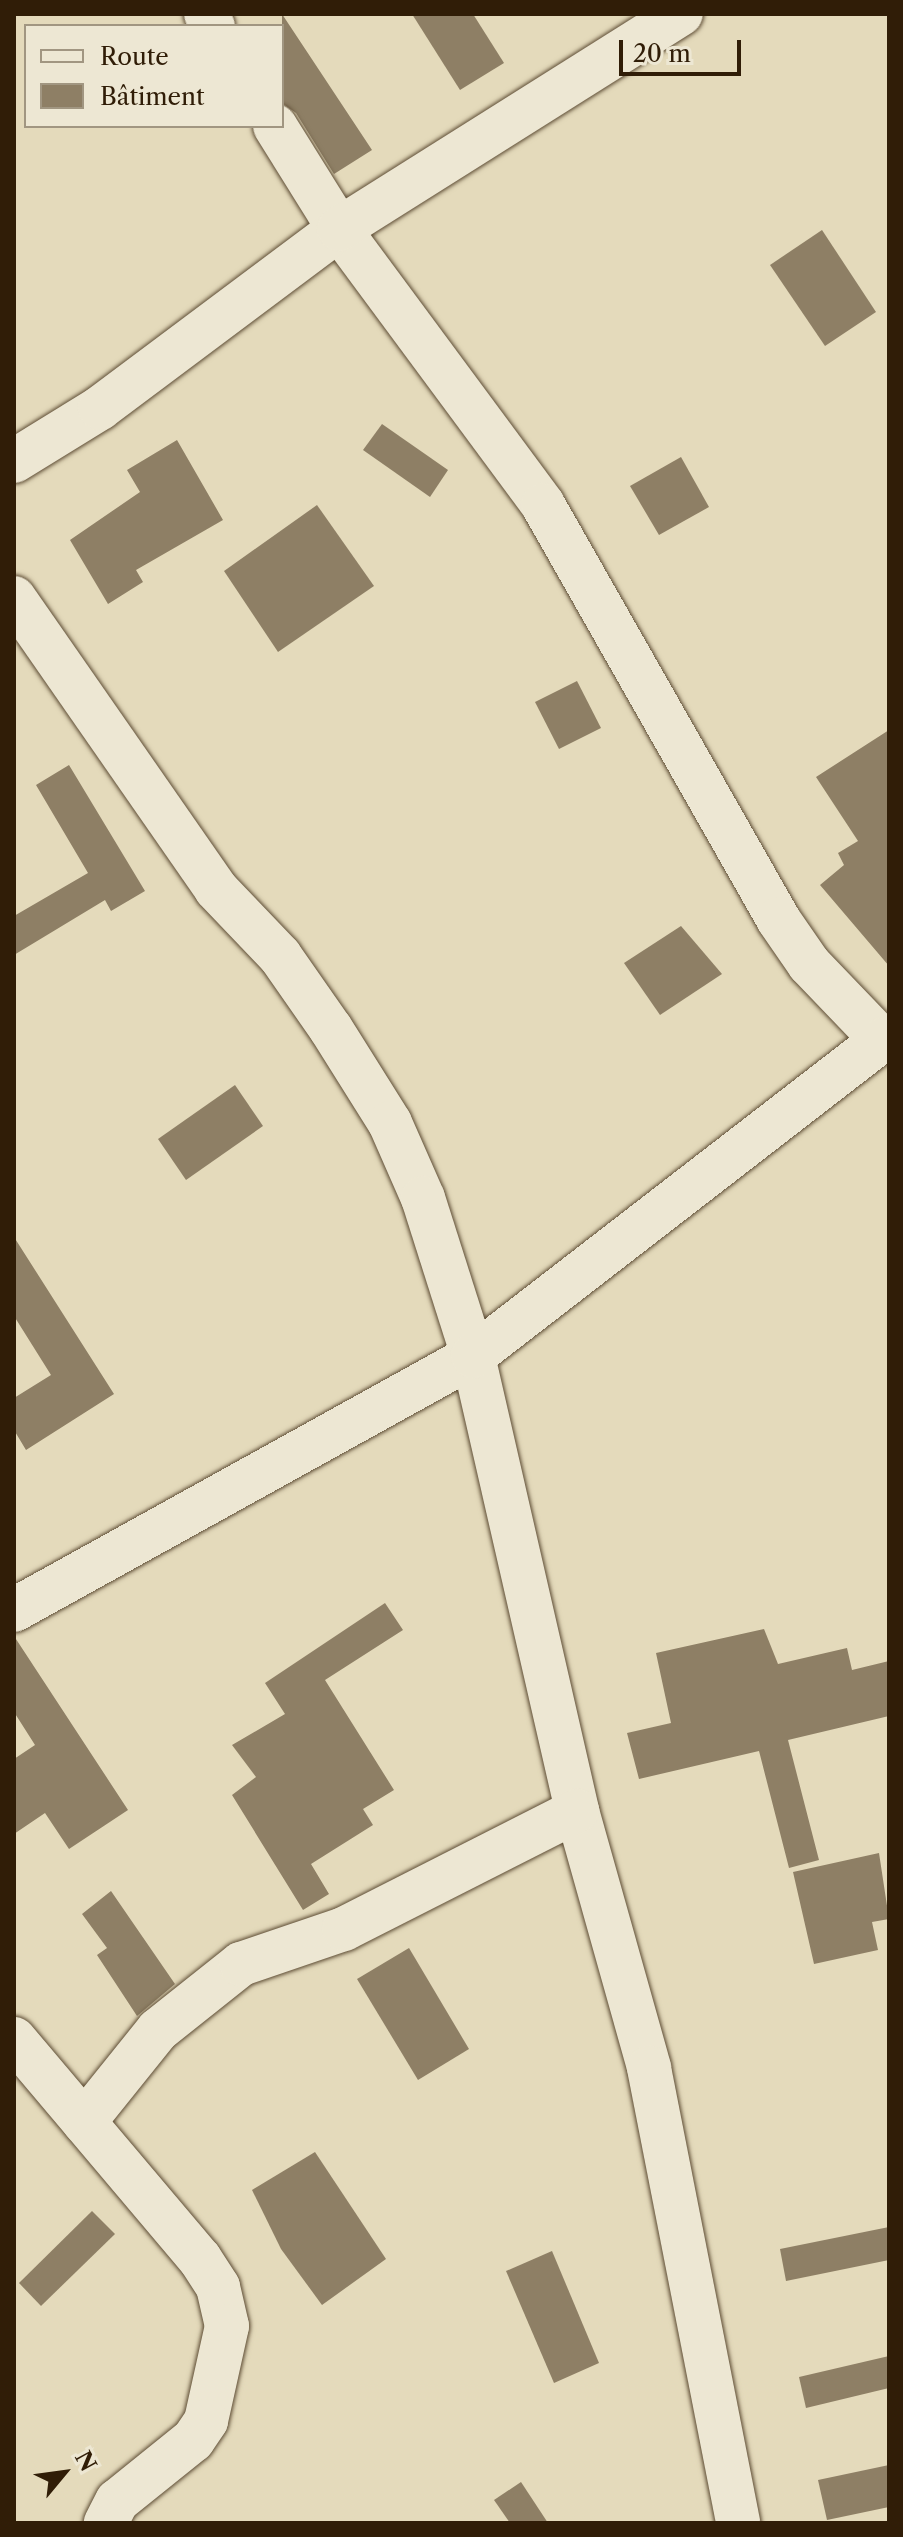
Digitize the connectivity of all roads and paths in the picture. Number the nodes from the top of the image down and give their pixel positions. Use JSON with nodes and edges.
{"nodes":[{"id":1,"x":681,"y":14,"type":"edge"},
{"id":2,"x":276,"y":128,"type":"edge"},
{"id":3,"x":339,"y":229,"type":"junction"},
{"id":4,"x":14,"y":461,"type":"edge"},
{"id":5,"x":14,"y":598,"type":"edge"},
{"id":6,"x":885,"y":1038,"type":"edge"},
{"id":7,"x":473,"y":1356,"type":"junction"},
{"id":8,"x":14,"y":1610,"type":"edge"},
{"id":9,"x":577,"y":1811,"type":"junction"},
{"id":10,"x":14,"y":2039,"type":"edge"},
{"id":11,"x":84,"y":2122,"type":"junction"},
{"id":12,"x":106,"y":2523,"type":"edge"},
{"id":13,"x":738,"y":2523,"type":"edge"}],
"edges":[{"from":1,"to":3,"type":"street"},
{"from":2,"to":3,"type":"street"},
{"from":3,"to":4,"type":"street"},
{"from":3,"to":6,"type":"street"},
{"from":5,"to":7,"type":"street"},
{"from":6,"to":7,"type":"street"},
{"from":7,"to":8,"type":"street"},
{"from":7,"to":9,"type":"street"},
{"from":9,"to":11,"type":"street"},
{"from":9,"to":13,"type":"street"},
{"from":10,"to":11,"type":"street"},
{"from":11,"to":12,"type":"street"}]}
